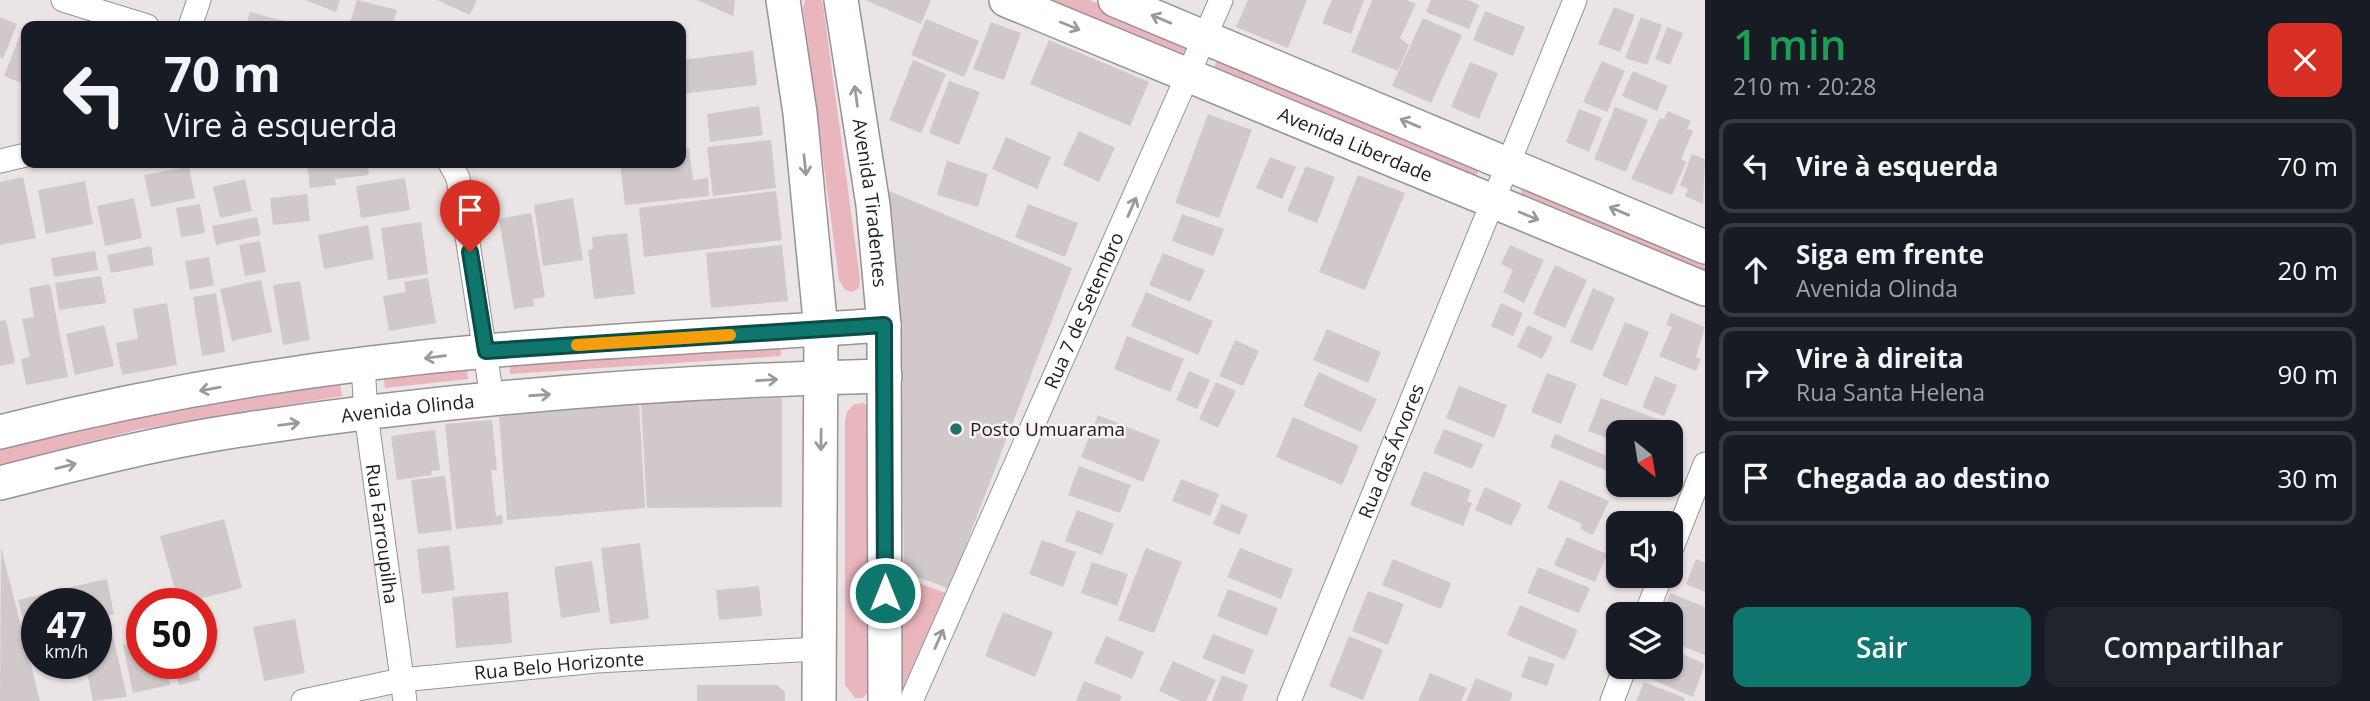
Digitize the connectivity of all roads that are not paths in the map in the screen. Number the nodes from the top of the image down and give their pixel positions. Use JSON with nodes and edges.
{"nodes":[{"id":1,"x":63,"y":0,"type":"edge"},
{"id":2,"x":199,"y":0,"type":"edge"},
{"id":3,"x":783,"y":0,"type":"edge"},
{"id":4,"x":841,"y":0,"type":"edge"},
{"id":5,"x":1006,"y":0,"type":"edge"},
{"id":6,"x":1115,"y":0,"type":"edge"},
{"id":7,"x":1222,"y":0,"type":"edge"},
{"id":8,"x":1575,"y":0,"type":"edge"},
{"id":9,"x":131,"y":21,"type":"edge"},
{"id":10,"x":192,"y":21,"type":"edge"},
{"id":11,"x":1206,"y":38,"type":"junction"},
{"id":12,"x":1191,"y":75,"type":"junction"},
{"id":13,"x":21,"y":156,"type":"edge"},
{"id":14,"x":0,"y":161,"type":"edge"},
{"id":15,"x":1508,"y":163,"type":"junction"},
{"id":16,"x":453,"y":168,"type":"edge"},
{"id":17,"x":1492,"y":201,"type":"junction"},
{"id":18,"x":1653,"y":226,"type":"junction"},
{"id":19,"x":1705,"y":247,"type":"edge"},
{"id":20,"x":1637,"y":260,"type":"junction"},
{"id":21,"x":1705,"y":289,"type":"edge"},
{"id":22,"x":884,"y":325,"type":"junction"},
{"id":23,"x":821,"y":330,"type":"junction"},
{"id":24,"x":486,"y":351,"type":"junction"},
{"id":25,"x":363,"y":365,"type":"junction"},
{"id":26,"x":885,"y":376,"type":"junction"},
{"id":27,"x":822,"y":378,"type":"junction"},
{"id":28,"x":492,"y":398,"type":"junction"},
{"id":29,"x":366,"y":414,"type":"junction"},
{"id":30,"x":0,"y":432,"type":"edge"},
{"id":31,"x":1705,"y":464,"type":"edge"},
{"id":32,"x":0,"y":483,"type":"edge"},
{"id":33,"x":1683,"y":520,"type":"edge"},
{"id":34,"x":818,"y":649,"type":"junction"},
{"id":35,"x":1620,"y":679,"type":"edge"},
{"id":36,"x":403,"y":690,"type":"edge"},
{"id":37,"x":303,"y":701,"type":"edge"},
{"id":38,"x":819,"y":701,"type":"edge"},
{"id":39,"x":885,"y":701,"type":"edge"},
{"id":40,"x":911,"y":701,"type":"edge"},
{"id":41,"x":1289,"y":701,"type":"edge"},
{"id":42,"x":1612,"y":701,"type":"edge"}],
"edges":[{"from":1,"to":9,"type":"street"},
{"from":2,"to":10,"type":"street"},
{"from":3,"to":23,"type":"street","one_way":true},
{"from":22,"to":4,"type":"street","name":"Avenida Tiradentes","one_way":true},
{"from":5,"to":12,"type":"street","name":"Avenida Liberdade","one_way":true},
{"from":11,"to":6,"type":"street","name":"Avenida Liberdade","one_way":true},
{"from":7,"to":11,"type":"street"},
{"from":8,"to":15,"type":"street"},
{"from":11,"to":12,"type":"street","name":"Rua 7 de Setembro"},
{"from":15,"to":11,"type":"street","name":"Avenida Liberdade","one_way":true},
{"from":12,"to":17,"type":"street","name":"Avenida Liberdade"},
{"from":40,"to":12,"type":"street","name":"Rua 7 de Setembro","one_way":true},
{"from":13,"to":14,"type":"street"},
{"from":15,"to":17,"type":"street","name":"Rua das Árvores"},
{"from":18,"to":15,"type":"street","name":"Avenida Liberdade","one_way":true},
{"from":16,"to":24,"type":"street"},
{"from":17,"to":20,"type":"street","name":"Avenida Liberdade","one_way":true},
{"from":17,"to":41,"type":"street","name":"Rua das Árvores"},
{"from":18,"to":19,"type":"street","name":"Avenida Liberdade"},
{"from":18,"to":20,"type":"street"},
{"from":20,"to":21,"type":"street","name":"Avenida Liberdade"},
{"from":22,"to":23,"type":"street"},
{"from":22,"to":26,"type":"street","name":"Avenida Tiradentes"},
{"from":23,"to":24,"type":"street"},
{"from":23,"to":27,"type":"street"},
{"from":24,"to":25,"type":"street","one_way":true},
{"from":24,"to":28,"type":"street"},
{"from":25,"to":29,"type":"street","name":"Rua Farroupilha"},
{"from":25,"to":30,"type":"street","one_way":true},
{"from":26,"to":27,"type":"street","name":"Avenida Olinda"},
{"from":26,"to":39,"type":"street","name":"Avenida Tiradentes"},
{"from":28,"to":27,"type":"street","name":"Avenida Olinda","one_way":true},
{"from":27,"to":34,"type":"street","one_way":true},
{"from":28,"to":29,"type":"street","name":"Avenida Olinda"},
{"from":32,"to":29,"type":"street","name":"Avenida Olinda","one_way":true},
{"from":29,"to":36,"type":"street","name":"Rua Farroupilha"},
{"from":31,"to":33,"type":"street"},
{"from":34,"to":36,"type":"street","name":"Rua Belo Horizonte"},
{"from":34,"to":38,"type":"street"},
{"from":35,"to":42,"type":"street"},
{"from":36,"to":37,"type":"street","name":"Rua Belo Horizonte"}]}
